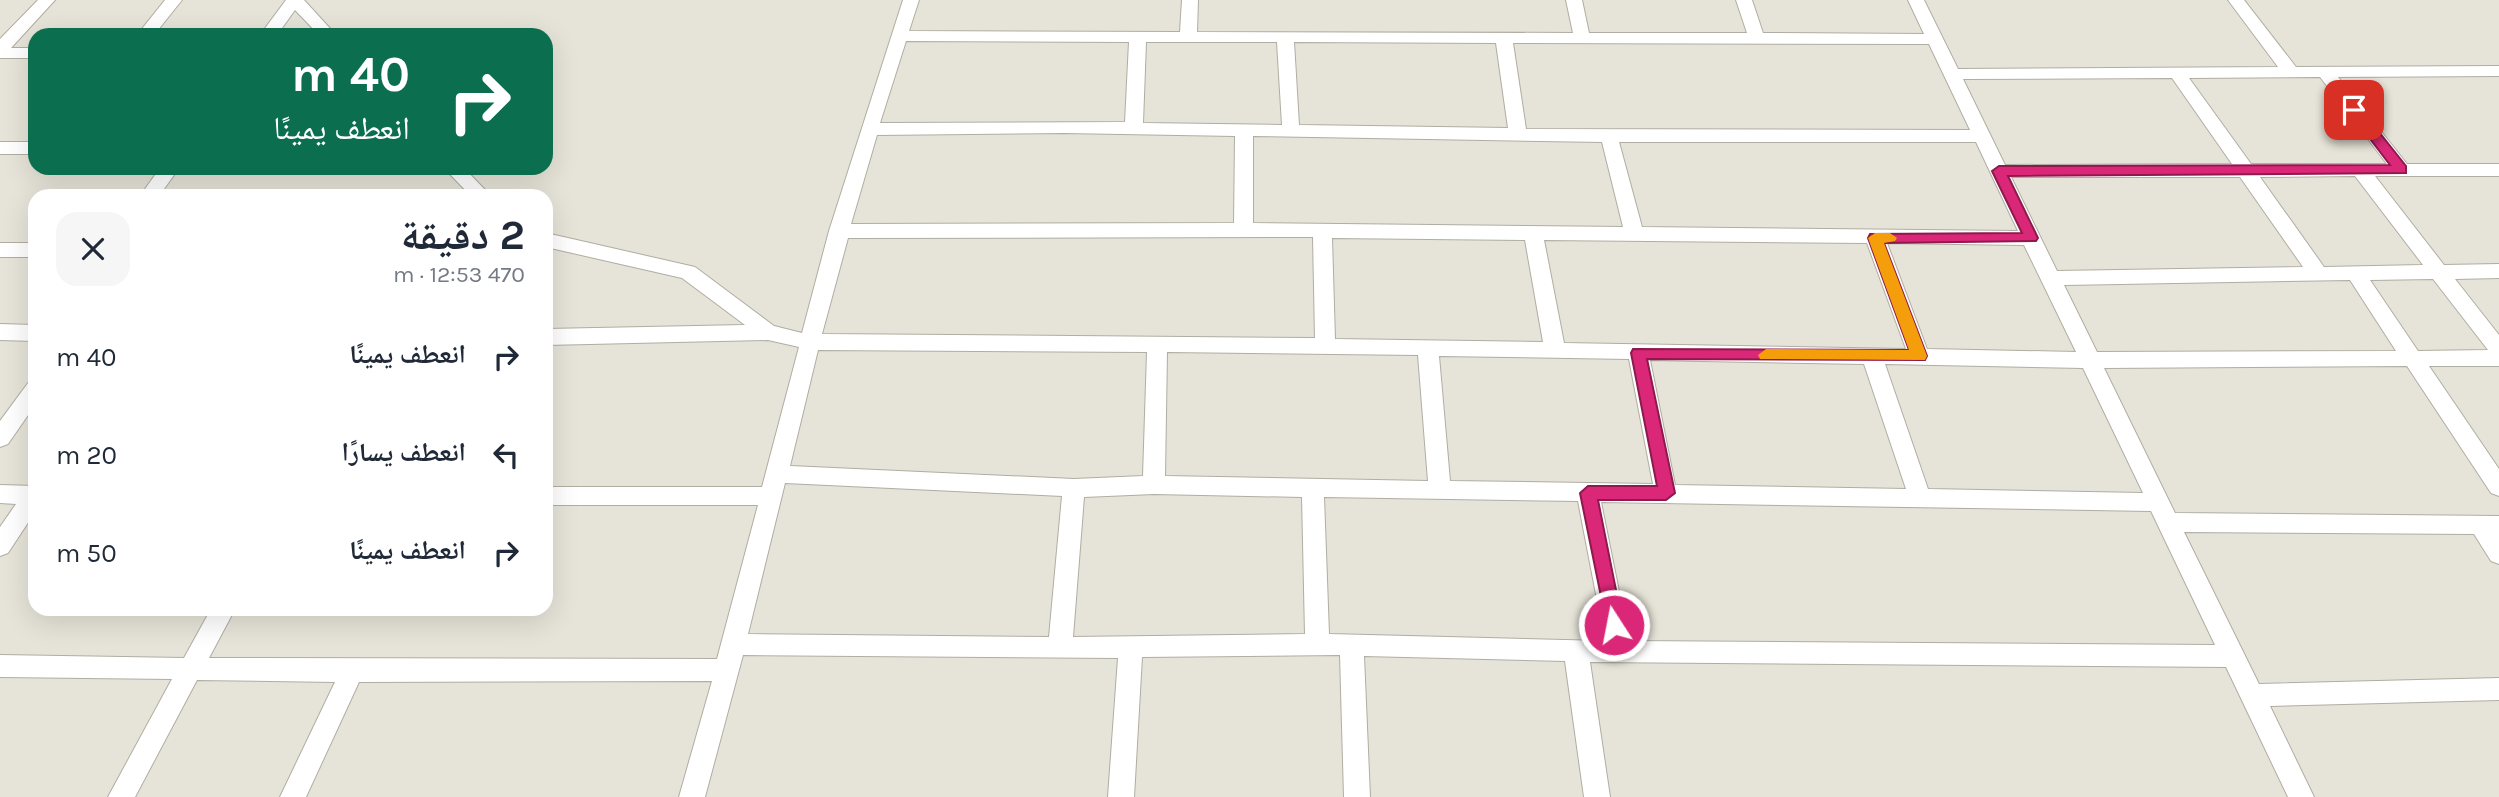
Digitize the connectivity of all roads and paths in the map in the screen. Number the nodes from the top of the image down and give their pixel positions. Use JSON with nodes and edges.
{"nodes":[{"id":1,"x":47,"y":0,"type":"edge"},
{"id":2,"x":174,"y":0,"type":"edge"},
{"id":3,"x":295,"y":0,"type":"edge"},
{"id":4,"x":911,"y":0,"type":"edge"},
{"id":5,"x":1190,"y":0,"type":"edge"},
{"id":6,"x":1574,"y":0,"type":"edge"},
{"id":7,"x":1744,"y":0,"type":"edge"},
{"id":8,"x":1916,"y":0,"type":"edge"},
{"id":9,"x":2236,"y":0,"type":"edge"},
{"id":10,"x":151,"y":28,"type":"edge"},
{"id":11,"x":273,"y":28,"type":"edge"},
{"id":12,"x":321,"y":28,"type":"edge"},
{"id":13,"x":898,"y":36,"type":"junction"},
{"id":14,"x":1138,"y":36,"type":"junction"},
{"id":15,"x":1188,"y":37,"type":"junction"},
{"id":16,"x":1285,"y":38,"type":"junction"},
{"id":17,"x":1582,"y":38,"type":"junction"},
{"id":18,"x":1504,"y":39,"type":"junction"},
{"id":19,"x":1757,"y":39,"type":"junction"},
{"id":20,"x":1935,"y":39,"type":"junction"},
{"id":21,"x":0,"y":51,"type":"edge"},
{"id":22,"x":28,"y":53,"type":"edge"},
{"id":23,"x":2290,"y":71,"type":"junction"},
{"id":24,"x":2324,"y":71,"type":"junction"},
{"id":25,"x":2499,"y":71,"type":"edge"},
{"id":26,"x":2176,"y":72,"type":"junction"},
{"id":27,"x":1953,"y":74,"type":"junction"},
{"id":28,"x":870,"y":129,"type":"junction"},
{"id":29,"x":1134,"y":129,"type":"junction"},
{"id":30,"x":1244,"y":132,"type":"junction"},
{"id":31,"x":1291,"y":132,"type":"junction"},
{"id":32,"x":1518,"y":134,"type":"junction"},
{"id":33,"x":1609,"y":136,"type":"junction"},
{"id":34,"x":1982,"y":136,"type":"junction"},
{"id":35,"x":28,"y":146,"type":"edge"},
{"id":36,"x":0,"y":148,"type":"edge"},
{"id":37,"x":2401,"y":169,"type":"junction"},
{"id":38,"x":2360,"y":170,"type":"junction"},
{"id":39,"x":1999,"y":171,"type":"junction"},
{"id":40,"x":2247,"y":172,"type":"junction"},
{"id":41,"x":2496,"y":174,"type":"edge"},
{"id":42,"x":460,"y":175,"type":"edge"},
{"id":43,"x":475,"y":189,"type":"edge"},
{"id":44,"x":1243,"y":230,"type":"junction"},
{"id":45,"x":838,"y":231,"type":"junction"},
{"id":46,"x":1322,"y":232,"type":"junction"},
{"id":47,"x":1533,"y":234,"type":"junction"},
{"id":48,"x":1634,"y":234,"type":"junction"},
{"id":49,"x":1875,"y":238,"type":"junction"},
{"id":50,"x":2031,"y":238,"type":"junction"},
{"id":51,"x":553,"y":242,"type":"edge"},
{"id":52,"x":0,"y":250,"type":"edge"},
{"id":53,"x":28,"y":250,"type":"edge"},
{"id":54,"x":2440,"y":271,"type":"junction"},
{"id":55,"x":2499,"y":271,"type":"edge"},
{"id":56,"x":2318,"y":273,"type":"junction"},
{"id":57,"x":2355,"y":273,"type":"junction"},
{"id":58,"x":2051,"y":278,"type":"junction"},
{"id":59,"x":0,"y":332,"type":"edge"},
{"id":60,"x":28,"y":332,"type":"edge"},
{"id":61,"x":768,"y":332,"type":"junction"},
{"id":62,"x":553,"y":337,"type":"edge"},
{"id":63,"x":810,"y":342,"type":"junction"},
{"id":64,"x":1157,"y":346,"type":"junction"},
{"id":65,"x":1325,"y":346,"type":"junction"},
{"id":66,"x":1428,"y":349,"type":"junction"},
{"id":67,"x":1555,"y":350,"type":"junction"},
{"id":68,"x":2499,"y":350,"type":"edge"},
{"id":69,"x":1638,"y":353,"type":"junction"},
{"id":70,"x":1919,"y":356,"type":"junction"},
{"id":71,"x":1871,"y":357,"type":"junction"},
{"id":72,"x":2499,"y":358,"type":"edge"},
{"id":73,"x":2092,"y":360,"type":"junction"},
{"id":74,"x":2413,"y":360,"type":"junction"},
{"id":75,"x":28,"y":399,"type":"edge"},
{"id":76,"x":0,"y":439,"type":"edge"},
{"id":77,"x":774,"y":485,"type":"junction"},
{"id":78,"x":1154,"y":485,"type":"junction"},
{"id":79,"x":2499,"y":487,"type":"edge"},
{"id":80,"x":1074,"y":488,"type":"junction"},
{"id":81,"x":1314,"y":488,"type":"junction"},
{"id":82,"x":1440,"y":490,"type":"junction"},
{"id":83,"x":1588,"y":493,"type":"junction"},
{"id":84,"x":1666,"y":493,"type":"junction"},
{"id":85,"x":0,"y":494,"type":"edge"},
{"id":86,"x":28,"y":495,"type":"edge"},
{"id":87,"x":553,"y":495,"type":"edge"},
{"id":88,"x":1920,"y":497,"type":"junction"},
{"id":89,"x":28,"y":504,"type":"edge"},
{"id":90,"x":2164,"y":512,"type":"junction"},
{"id":91,"x":2490,"y":526,"type":"edge"},
{"id":92,"x":0,"y":546,"type":"edge"},
{"id":93,"x":2499,"y":554,"type":"edge"},
{"id":94,"x":219,"y":616,"type":"edge"},
{"id":95,"x":733,"y":644,"type":"junction"},
{"id":96,"x":1317,"y":644,"type":"junction"},
{"id":97,"x":1131,"y":645,"type":"junction"},
{"id":98,"x":1352,"y":646,"type":"junction"},
{"id":99,"x":1060,"y":648,"type":"junction"},
{"id":100,"x":1576,"y":651,"type":"junction"},
{"id":101,"x":1619,"y":652,"type":"junction"},
{"id":102,"x":2233,"y":656,"type":"junction"},
{"id":103,"x":0,"y":666,"type":"edge"},
{"id":104,"x":192,"y":668,"type":"junction"},
{"id":105,"x":728,"y":670,"type":"junction"},
{"id":106,"x":352,"y":671,"type":"junction"},
{"id":107,"x":2499,"y":689,"type":"edge"},
{"id":108,"x":2252,"y":695,"type":"junction"},
{"id":109,"x":121,"y":797,"type":"edge"},
{"id":110,"x":293,"y":797,"type":"edge"},
{"id":111,"x":692,"y":797,"type":"edge"},
{"id":112,"x":1121,"y":797,"type":"edge"},
{"id":113,"x":1357,"y":797,"type":"edge"},
{"id":114,"x":1597,"y":797,"type":"edge"},
{"id":115,"x":2301,"y":797,"type":"edge"}],
"edges":[{"from":1,"to":21,"type":"street"},
{"from":2,"to":10,"type":"street"},
{"from":3,"to":11,"type":"street"},
{"from":3,"to":12,"type":"street"},
{"from":4,"to":13,"type":"street"},
{"from":5,"to":15,"type":"street"},
{"from":6,"to":17,"type":"street"},
{"from":7,"to":19,"type":"street"},
{"from":8,"to":20,"type":"street"},
{"from":9,"to":23,"type":"street"},
{"from":13,"to":14,"type":"street"},
{"from":13,"to":28,"type":"street"},
{"from":14,"to":15,"type":"street"},
{"from":14,"to":29,"type":"street"},
{"from":15,"to":16,"type":"street"},
{"from":16,"to":18,"type":"street"},
{"from":16,"to":31,"type":"street"},
{"from":17,"to":18,"type":"street"},
{"from":17,"to":19,"type":"street"},
{"from":18,"to":32,"type":"street"},
{"from":19,"to":20,"type":"street"},
{"from":20,"to":27,"type":"street"},
{"from":21,"to":22,"type":"street"},
{"from":23,"to":24,"type":"street"},
{"from":23,"to":26,"type":"street"},
{"from":24,"to":25,"type":"street"},
{"from":24,"to":37,"type":"street"},
{"from":26,"to":27,"type":"street"},
{"from":26,"to":40,"type":"street"},
{"from":27,"to":34,"type":"street"},
{"from":28,"to":29,"type":"street"},
{"from":28,"to":45,"type":"street"},
{"from":29,"to":30,"type":"street"},
{"from":30,"to":31,"type":"street"},
{"from":30,"to":44,"type":"street"},
{"from":31,"to":32,"type":"street"},
{"from":32,"to":33,"type":"street"},
{"from":33,"to":34,"type":"street"},
{"from":33,"to":48,"type":"street"},
{"from":34,"to":39,"type":"street"},
{"from":35,"to":36,"type":"street"},
{"from":37,"to":38,"type":"street"},
{"from":37,"to":41,"type":"street"},
{"from":38,"to":40,"type":"street"},
{"from":38,"to":54,"type":"street"},
{"from":39,"to":40,"type":"street"},
{"from":39,"to":50,"type":"street"},
{"from":40,"to":56,"type":"street"},
{"from":42,"to":43,"type":"street"},
{"from":44,"to":45,"type":"street"},
{"from":44,"to":46,"type":"street"},
{"from":45,"to":63,"type":"street"},
{"from":46,"to":47,"type":"street"},
{"from":46,"to":65,"type":"street"},
{"from":47,"to":48,"type":"street"},
{"from":47,"to":67,"type":"street"},
{"from":48,"to":49,"type":"street"},
{"from":49,"to":50,"type":"street"},
{"from":49,"to":70,"type":"street"},
{"from":50,"to":58,"type":"street"},
{"from":51,"to":61,"type":"street"},
{"from":52,"to":53,"type":"street"},
{"from":54,"to":55,"type":"street"},
{"from":54,"to":57,"type":"street"},
{"from":54,"to":68,"type":"street"},
{"from":56,"to":57,"type":"street"},
{"from":56,"to":58,"type":"street"},
{"from":57,"to":74,"type":"street"},
{"from":58,"to":73,"type":"street"},
{"from":59,"to":60,"type":"street"},
{"from":61,"to":62,"type":"street"},
{"from":61,"to":63,"type":"street"},
{"from":63,"to":64,"type":"street"},
{"from":63,"to":77,"type":"street"},
{"from":64,"to":65,"type":"street"},
{"from":64,"to":78,"type":"street"},
{"from":65,"to":66,"type":"street"},
{"from":66,"to":67,"type":"street"},
{"from":66,"to":82,"type":"street"},
{"from":67,"to":69,"type":"street"},
{"from":69,"to":71,"type":"street"},
{"from":69,"to":84,"type":"street"},
{"from":70,"to":71,"type":"street"},
{"from":70,"to":73,"type":"street"},
{"from":71,"to":88,"type":"street"},
{"from":72,"to":74,"type":"street"},
{"from":73,"to":74,"type":"street"},
{"from":73,"to":90,"type":"street"},
{"from":74,"to":79,"type":"street"},
{"from":75,"to":76,"type":"street"},
{"from":77,"to":80,"type":"street"},
{"from":77,"to":87,"type":"street"},
{"from":77,"to":95,"type":"street"},
{"from":78,"to":80,"type":"street"},
{"from":78,"to":81,"type":"street"},
{"from":80,"to":99,"type":"street"},
{"from":81,"to":82,"type":"street"},
{"from":81,"to":96,"type":"street"},
{"from":82,"to":83,"type":"street"},
{"from":83,"to":84,"type":"street"},
{"from":83,"to":101,"type":"street"},
{"from":84,"to":88,"type":"street"},
{"from":85,"to":86,"type":"street"},
{"from":88,"to":90,"type":"street"},
{"from":89,"to":92,"type":"street"},
{"from":90,"to":91,"type":"street"},
{"from":90,"to":102,"type":"street"},
{"from":91,"to":93,"type":"street"},
{"from":94,"to":104,"type":"street"},
{"from":95,"to":99,"type":"street"},
{"from":95,"to":105,"type":"street"},
{"from":96,"to":97,"type":"street"},
{"from":96,"to":98,"type":"street"},
{"from":97,"to":99,"type":"street"},
{"from":97,"to":112,"type":"street"},
{"from":98,"to":100,"type":"street"},
{"from":98,"to":113,"type":"street"},
{"from":100,"to":101,"type":"street"},
{"from":100,"to":114,"type":"street"},
{"from":101,"to":102,"type":"street"},
{"from":102,"to":108,"type":"street"},
{"from":103,"to":104,"type":"street"},
{"from":104,"to":106,"type":"street"},
{"from":104,"to":109,"type":"street"},
{"from":105,"to":106,"type":"street"},
{"from":105,"to":111,"type":"street"},
{"from":106,"to":110,"type":"street"},
{"from":107,"to":108,"type":"street"},
{"from":108,"to":115,"type":"street"}]}
